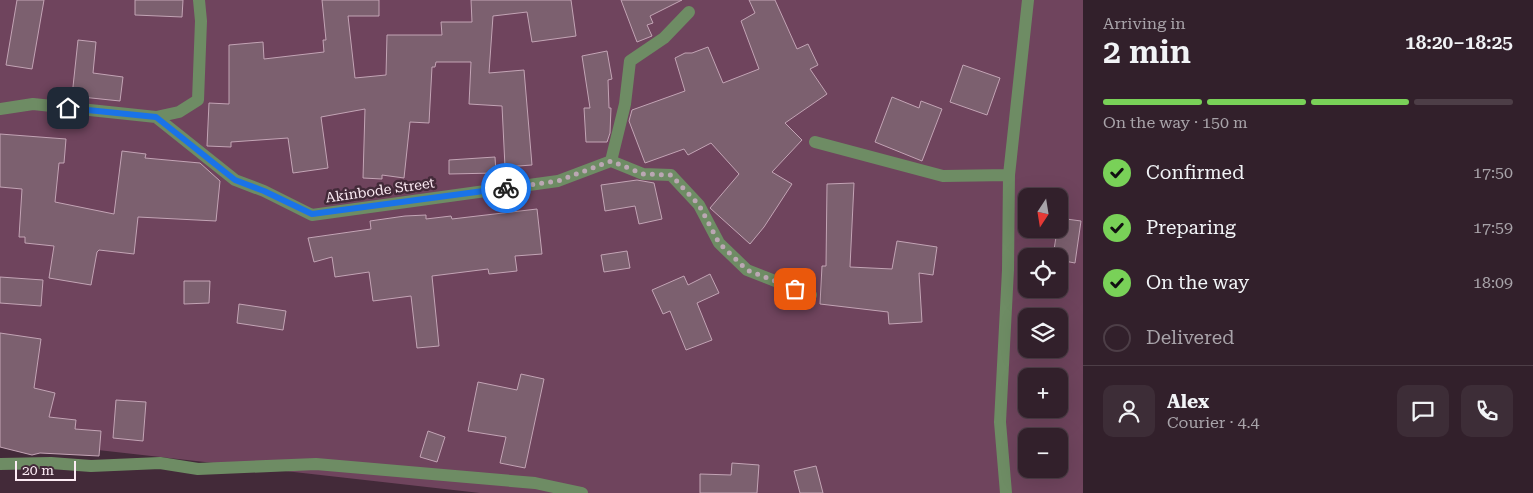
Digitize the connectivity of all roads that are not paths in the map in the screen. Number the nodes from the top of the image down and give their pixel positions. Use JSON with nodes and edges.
{"nodes":[{"id":1,"x":199,"y":0,"type":"edge"},
{"id":2,"x":1028,"y":0,"type":"edge"},
{"id":3,"x":689,"y":12,"type":"dead end"},
{"id":4,"x":0,"y":110,"type":"edge"},
{"id":5,"x":156,"y":117,"type":"junction"},
{"id":6,"x":815,"y":142,"type":"dead end"},
{"id":7,"x":611,"y":161,"type":"junction"},
{"id":8,"x":1009,"y":174,"type":"junction"},
{"id":9,"x":811,"y":295,"type":"dead end"},
{"id":10,"x":0,"y":464,"type":"edge"},
{"id":11,"x":582,"y":493,"type":"edge"},
{"id":12,"x":1006,"y":493,"type":"edge"}],
"edges":[{"from":1,"to":5,"type":"street"},
{"from":2,"to":8,"type":"street"},
{"from":3,"to":7,"type":"street"},
{"from":4,"to":5,"type":"street"},
{"from":5,"to":7,"type":"street","name":"Akinbode Street"},
{"from":6,"to":8,"type":"street"},
{"from":7,"to":9,"type":"street"},
{"from":8,"to":12,"type":"street"},
{"from":10,"to":11,"type":"street"}]}
